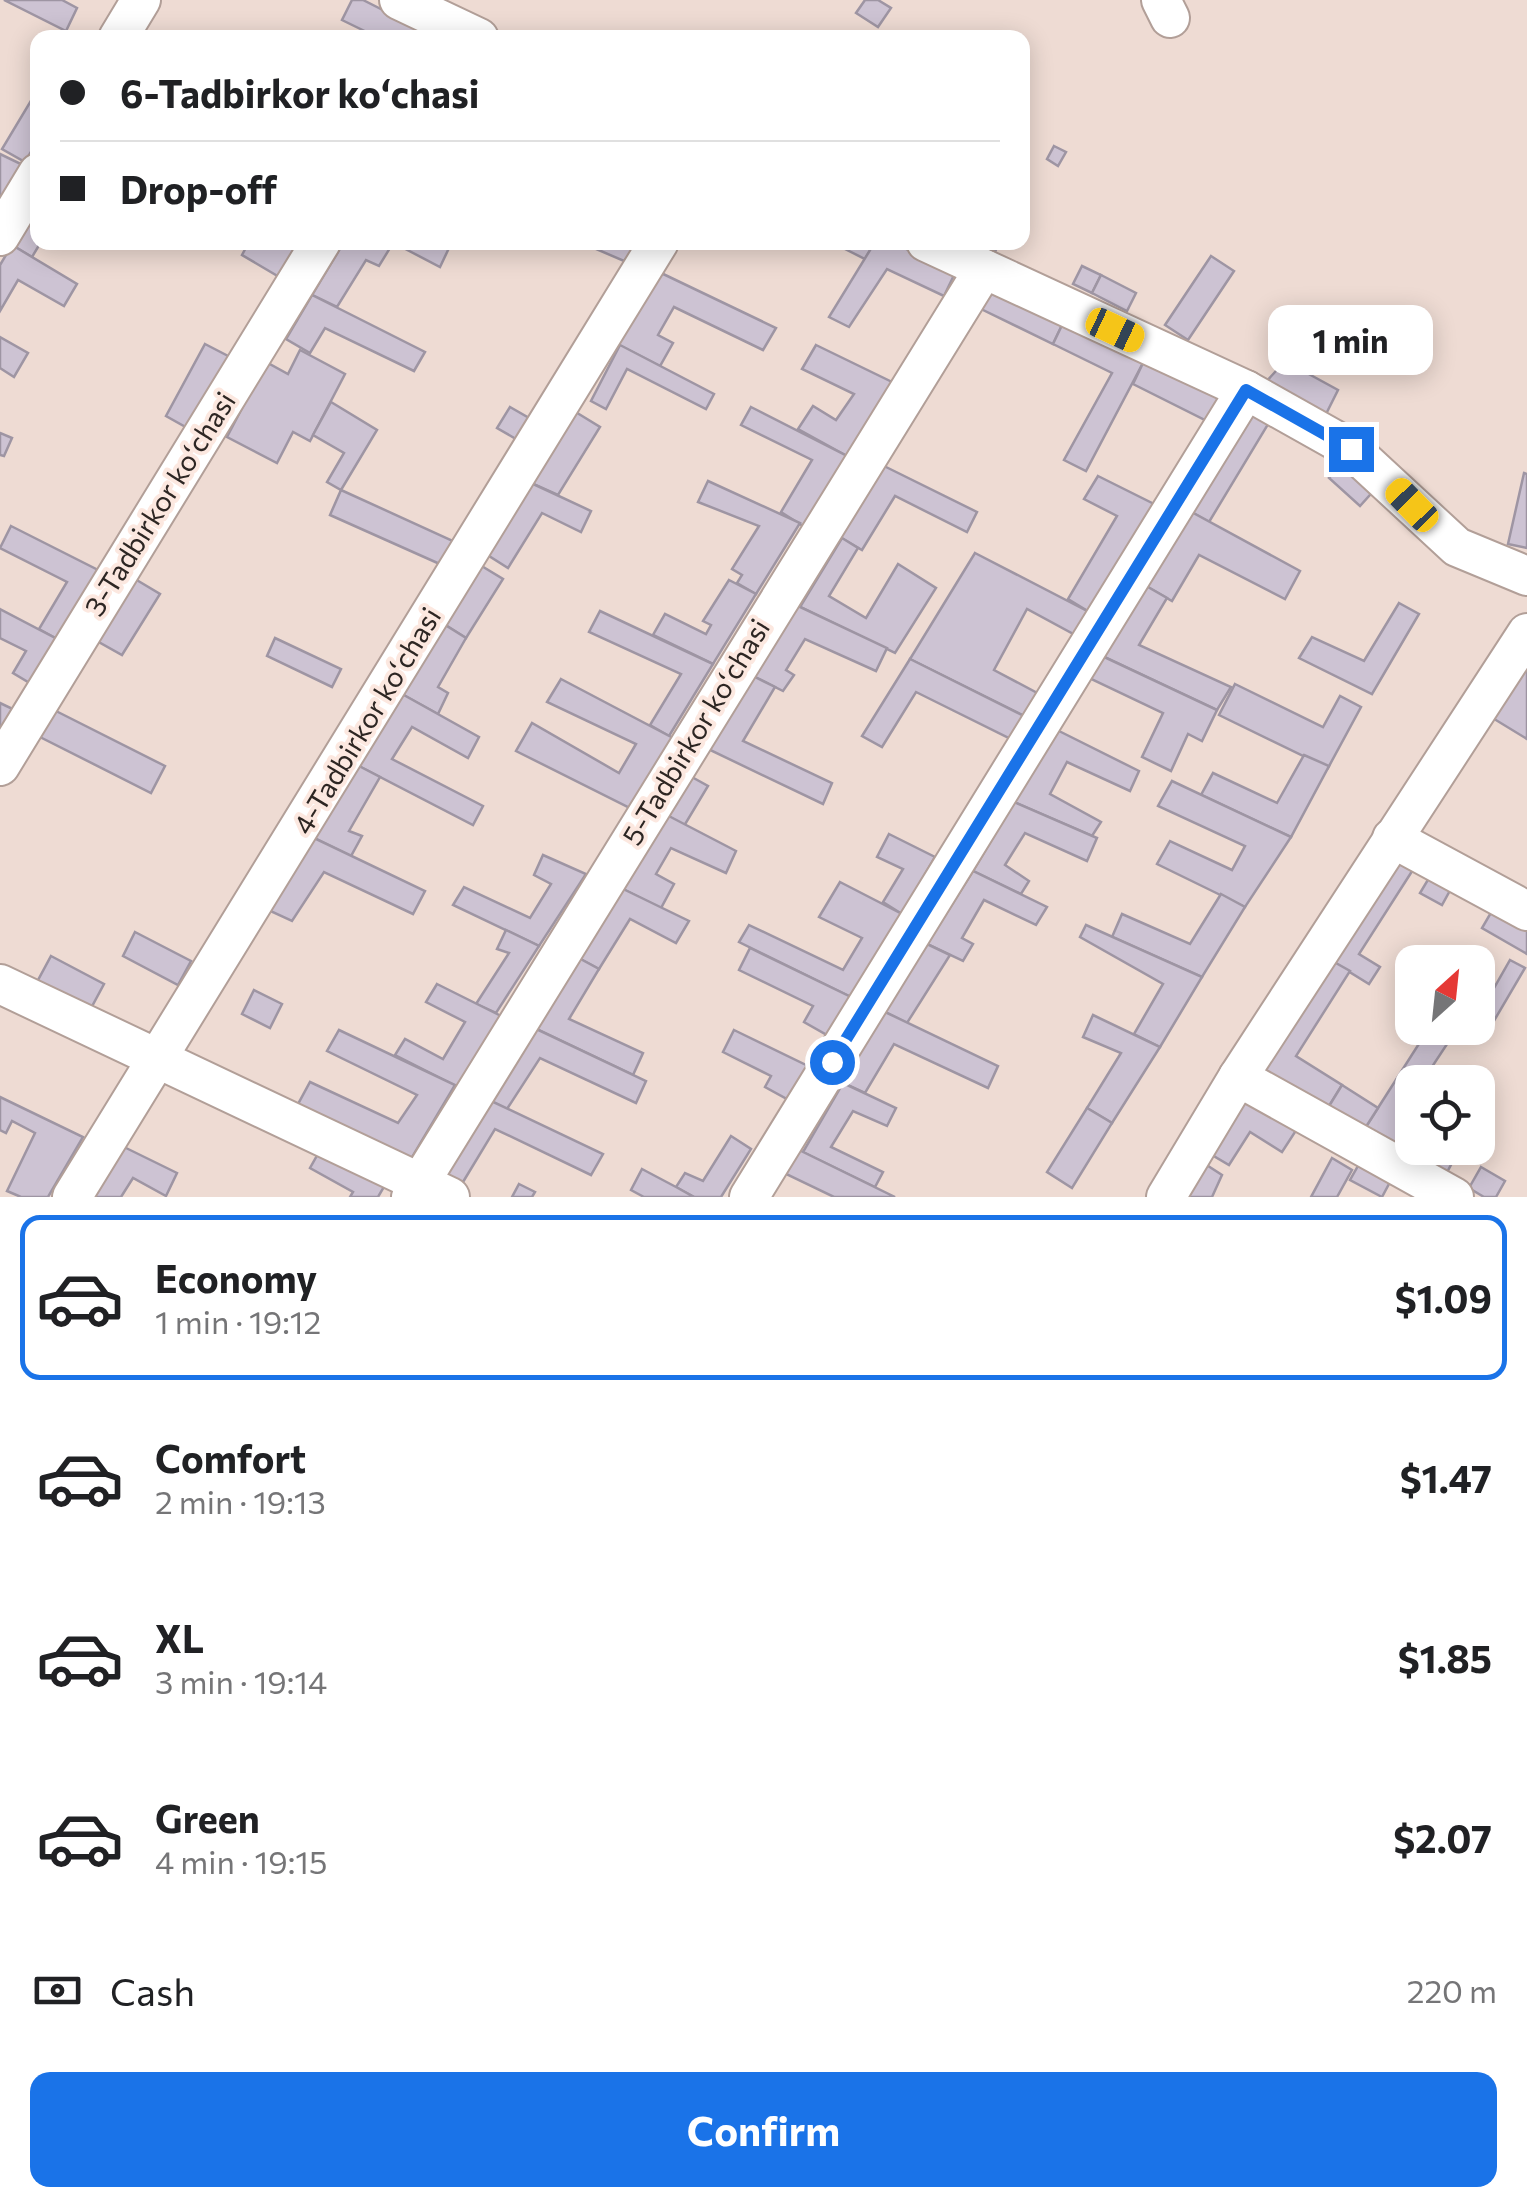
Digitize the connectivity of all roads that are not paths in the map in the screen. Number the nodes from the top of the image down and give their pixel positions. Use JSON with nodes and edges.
{"nodes":[{"id":1,"x":141,"y":0,"type":"edge"},
{"id":2,"x":399,"y":0,"type":"edge"},
{"id":3,"x":123,"y":30,"type":"edge"},
{"id":4,"x":454,"y":30,"type":"edge"},
{"id":5,"x":30,"y":186,"type":"edge"},
{"id":6,"x":0,"y":236,"type":"edge"},
{"id":7,"x":316,"y":250,"type":"edge"},
{"id":8,"x":654,"y":250,"type":"edge"},
{"id":9,"x":943,"y":250,"type":"edge"},
{"id":10,"x":984,"y":269,"type":"junction"},
{"id":11,"x":1246,"y":390,"type":"junction"},
{"id":12,"x":1527,"y":576,"type":"edge"},
{"id":13,"x":1527,"y":632,"type":"edge"},
{"id":14,"x":0,"y":766,"type":"edge"},
{"id":15,"x":1392,"y":838,"type":"junction"},
{"id":16,"x":1527,"y":911,"type":"edge"},
{"id":17,"x":0,"y":984,"type":"edge"},
{"id":18,"x":159,"y":1061,"type":"junction"},
{"id":19,"x":1238,"y":1076,"type":"junction"},
{"id":20,"x":427,"y":1192,"type":"edge"},
{"id":21,"x":72,"y":1197,"type":"edge"},
{"id":22,"x":749,"y":1197,"type":"edge"},
{"id":23,"x":1166,"y":1197,"type":"edge"},
{"id":24,"x":1454,"y":1197,"type":"edge"}],
"edges":[{"from":1,"to":3,"type":"street"},
{"from":2,"to":4,"type":"street"},
{"from":5,"to":6,"type":"street"},
{"from":7,"to":14,"type":"street","name":"3-Tadbirkor koʻchasi"},
{"from":8,"to":18,"type":"street","name":"4-Tadbirkor koʻchasi"},
{"from":9,"to":10,"type":"street"},
{"from":10,"to":11,"type":"street"},
{"from":10,"to":20,"type":"street","name":"5-Tadbirkor koʻchasi"},
{"from":11,"to":12,"type":"street"},
{"from":11,"to":22,"type":"street"},
{"from":13,"to":15,"type":"street"},
{"from":15,"to":16,"type":"street"},
{"from":15,"to":19,"type":"street"},
{"from":17,"to":18,"type":"street"},
{"from":18,"to":20,"type":"street"},
{"from":18,"to":21,"type":"street","name":"4-Tadbirkor koʻchasi"},
{"from":19,"to":23,"type":"street"},
{"from":19,"to":24,"type":"street"}]}
